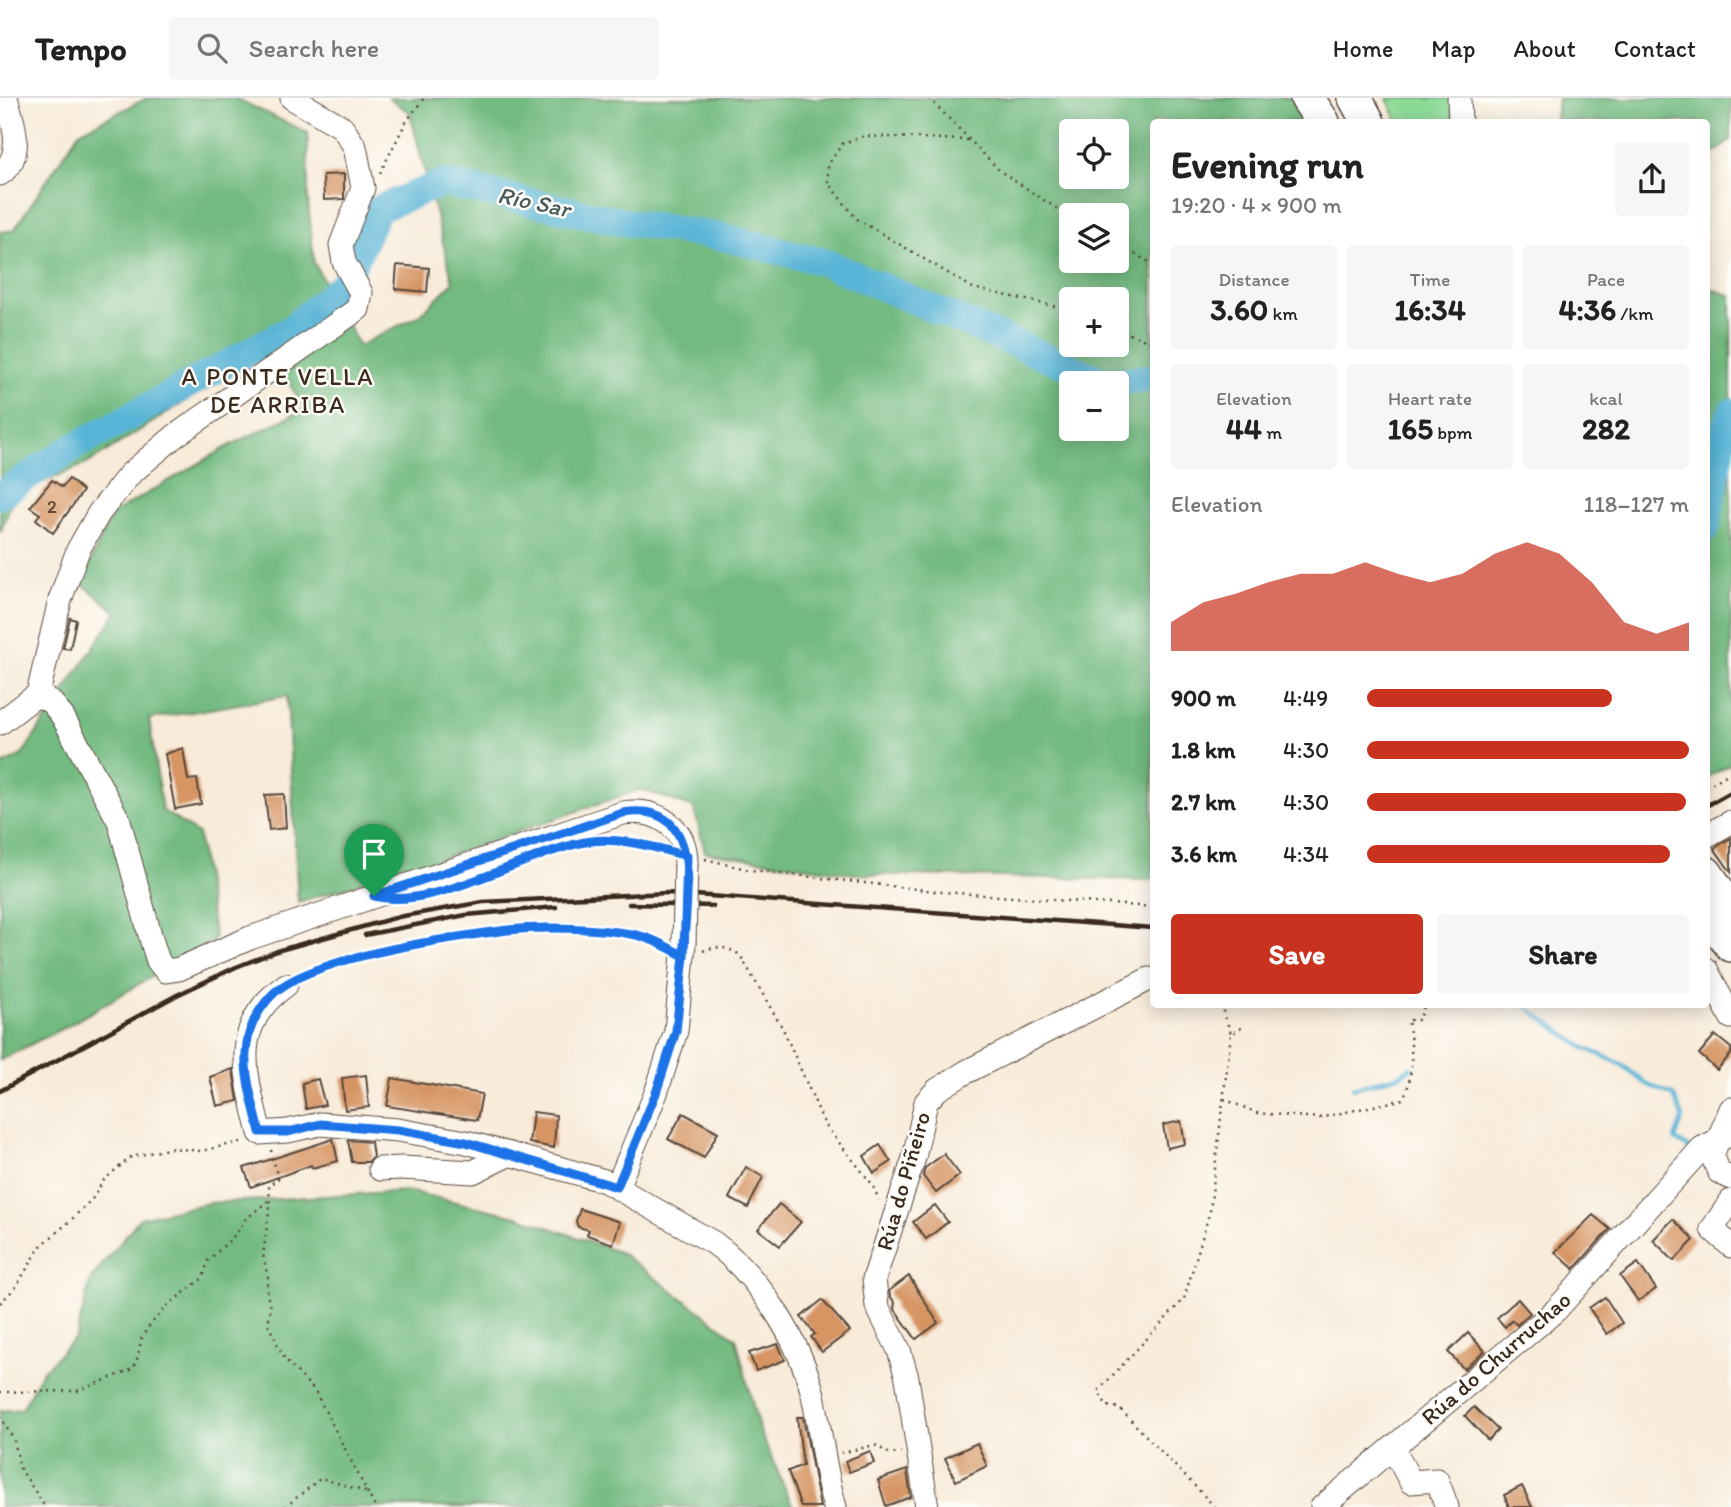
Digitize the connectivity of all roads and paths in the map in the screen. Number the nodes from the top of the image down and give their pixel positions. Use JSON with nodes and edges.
{"nodes":[{"id":1,"x":6,"y":98,"type":"edge"},
{"id":2,"x":292,"y":98,"type":"edge"},
{"id":3,"x":424,"y":98,"type":"edge"},
{"id":4,"x":929,"y":98,"type":"edge"},
{"id":5,"x":1307,"y":98,"type":"edge"},
{"id":6,"x":1331,"y":98,"type":"edge"},
{"id":7,"x":1355,"y":98,"type":"edge"},
{"id":8,"x":1375,"y":98,"type":"edge"},
{"id":9,"x":1459,"y":98,"type":"edge"},
{"id":10,"x":1321,"y":119,"type":"edge"},
{"id":11,"x":1344,"y":119,"type":"edge"},
{"id":12,"x":1366,"y":119,"type":"edge"},
{"id":13,"x":1386,"y":119,"type":"edge"},
{"id":14,"x":1460,"y":119,"type":"edge"},
{"id":15,"x":968,"y":140,"type":"junction"},
{"id":16,"x":0,"y":174,"type":"edge"},
{"id":17,"x":363,"y":188,"type":"junction"},
{"id":18,"x":1059,"y":210,"type":"edge"},
{"id":19,"x":1129,"y":251,"type":"edge"},
{"id":20,"x":1150,"y":262,"type":"edge"},
{"id":21,"x":1059,"y":307,"type":"edge"},
{"id":22,"x":1129,"y":335,"type":"edge"},
{"id":23,"x":1150,"y":342,"type":"edge"},
{"id":24,"x":38,"y":694,"type":"junction"},
{"id":25,"x":0,"y":723,"type":"edge"},
{"id":26,"x":1731,"y":772,"type":"edge"},
{"id":27,"x":1710,"y":785,"type":"edge"},
{"id":28,"x":1731,"y":822,"type":"edge"},
{"id":29,"x":1710,"y":834,"type":"edge"},
{"id":30,"x":596,"y":841,"type":"dead end"},
{"id":31,"x":686,"y":860,"type":"junction"},
{"id":32,"x":1710,"y":881,"type":"edge"},
{"id":33,"x":1723,"y":905,"type":"edge"},
{"id":34,"x":1150,"y":907,"type":"edge"},
{"id":35,"x":1731,"y":946,"type":"edge"},
{"id":36,"x":690,"y":953,"type":"junction"},
{"id":37,"x":1710,"y":977,"type":"edge"},
{"id":38,"x":1149,"y":979,"type":"dead end"},
{"id":39,"x":286,"y":985,"type":"joint"},
{"id":40,"x":1222,"y":1008,"type":"edge"},
{"id":41,"x":1424,"y":1008,"type":"edge"},
{"id":42,"x":1731,"y":1017,"type":"edge"},
{"id":43,"x":1244,"y":1026,"type":"dead end"},
{"id":44,"x":1231,"y":1034,"type":"junction"},
{"id":45,"x":1224,"y":1098,"type":"junction"},
{"id":46,"x":1731,"y":1109,"type":"edge"},
{"id":47,"x":263,"y":1132,"type":"junction"},
{"id":48,"x":1726,"y":1136,"type":"edge"},
{"id":49,"x":510,"y":1154,"type":"junction"},
{"id":50,"x":380,"y":1169,"type":"dead end"},
{"id":51,"x":1725,"y":1175,"type":"edge"},
{"id":52,"x":617,"y":1187,"type":"junction"},
{"id":53,"x":1658,"y":1198,"type":"junction"},
{"id":54,"x":269,"y":1200,"type":"junction"},
{"id":55,"x":1727,"y":1207,"type":"edge"},
{"id":56,"x":889,"y":1229,"type":"junction"},
{"id":57,"x":1731,"y":1246,"type":"edge"},
{"id":58,"x":0,"y":1303,"type":"edge"},
{"id":59,"x":0,"y":1392,"type":"edge"},
{"id":60,"x":0,"y":1416,"type":"edge"},
{"id":61,"x":1393,"y":1448,"type":"junction"},
{"id":62,"x":822,"y":1458,"type":"junction"},
{"id":63,"x":921,"y":1462,"type":"junction"},
{"id":64,"x":366,"y":1492,"type":"junction"},
{"id":65,"x":45,"y":1507,"type":"edge"},
{"id":66,"x":285,"y":1507,"type":"edge"},
{"id":67,"x":375,"y":1507,"type":"edge"},
{"id":68,"x":835,"y":1507,"type":"edge"},
{"id":69,"x":928,"y":1507,"type":"edge"},
{"id":70,"x":1215,"y":1507,"type":"edge"},
{"id":71,"x":1322,"y":1507,"type":"edge"},
{"id":72,"x":1447,"y":1507,"type":"edge"}],
"edges":[{"from":1,"to":16,"type":"street"},
{"from":2,"to":17,"type":"street"},
{"from":3,"to":17,"type":"path"},
{"from":4,"to":15,"type":"path"},
{"from":5,"to":10,"type":"highway"},
{"from":6,"to":11,"type":"highway"},
{"from":7,"to":12,"type":"highway"},
{"from":8,"to":13,"type":"highway"},
{"from":9,"to":14,"type":"street"},
{"from":15,"to":18,"type":"path"},
{"from":15,"to":21,"type":"path"},
{"from":17,"to":24,"type":"street"},
{"from":19,"to":20,"type":"path"},
{"from":22,"to":23,"type":"path"},
{"from":24,"to":25,"type":"street"},
{"from":24,"to":31,"type":"street"},
{"from":26,"to":27,"type":"path"},
{"from":28,"to":29,"type":"street"},
{"from":30,"to":31,"type":"path"},
{"from":31,"to":34,"type":"path"},
{"from":31,"to":36,"type":"street","bridge":true},
{"from":32,"to":33,"type":"highway"},
{"from":33,"to":35,"type":"highway"},
{"from":36,"to":39,"type":"path"},
{"from":36,"to":52,"type":"street"},
{"from":36,"to":56,"type":"path"},
{"from":37,"to":42,"type":"street"},
{"from":38,"to":56,"type":"street","name":"Rúa do Piñeiro"},
{"from":39,"to":47,"type":"street"},
{"from":40,"to":44,"type":"path"},
{"from":41,"to":45,"type":"path"},
{"from":43,"to":44,"type":"path"},
{"from":44,"to":45,"type":"path"},
{"from":45,"to":70,"type":"path"},
{"from":46,"to":48,"type":"street"},
{"from":47,"to":49,"type":"street"},
{"from":47,"to":54,"type":"path"},
{"from":47,"to":58,"type":"path"},
{"from":48,"to":51,"type":"street"},
{"from":48,"to":53,"type":"street","name":"Rúa do Churruchao"},
{"from":49,"to":50,"type":"street"},
{"from":49,"to":52,"type":"street"},
{"from":51,"to":53,"type":"street","name":"Rúa do Churruchao"},
{"from":52,"to":62,"type":"street"},
{"from":53,"to":61,"type":"street","name":"Rúa do Churruchao"},
{"from":54,"to":59,"type":"path"},
{"from":54,"to":64,"type":"path"},
{"from":55,"to":57,"type":"street"},
{"from":56,"to":63,"type":"street","name":"Rúa do Piñeiro"},
{"from":60,"to":65,"type":"path"},
{"from":61,"to":71,"type":"street","name":"Rúa do Churruchao"},
{"from":61,"to":72,"type":"street"},
{"from":62,"to":63,"type":"path"},
{"from":62,"to":68,"type":"street"},
{"from":63,"to":69,"type":"street","name":"Rúa do Piñeiro"},
{"from":64,"to":66,"type":"path"},
{"from":64,"to":67,"type":"path"}]}
